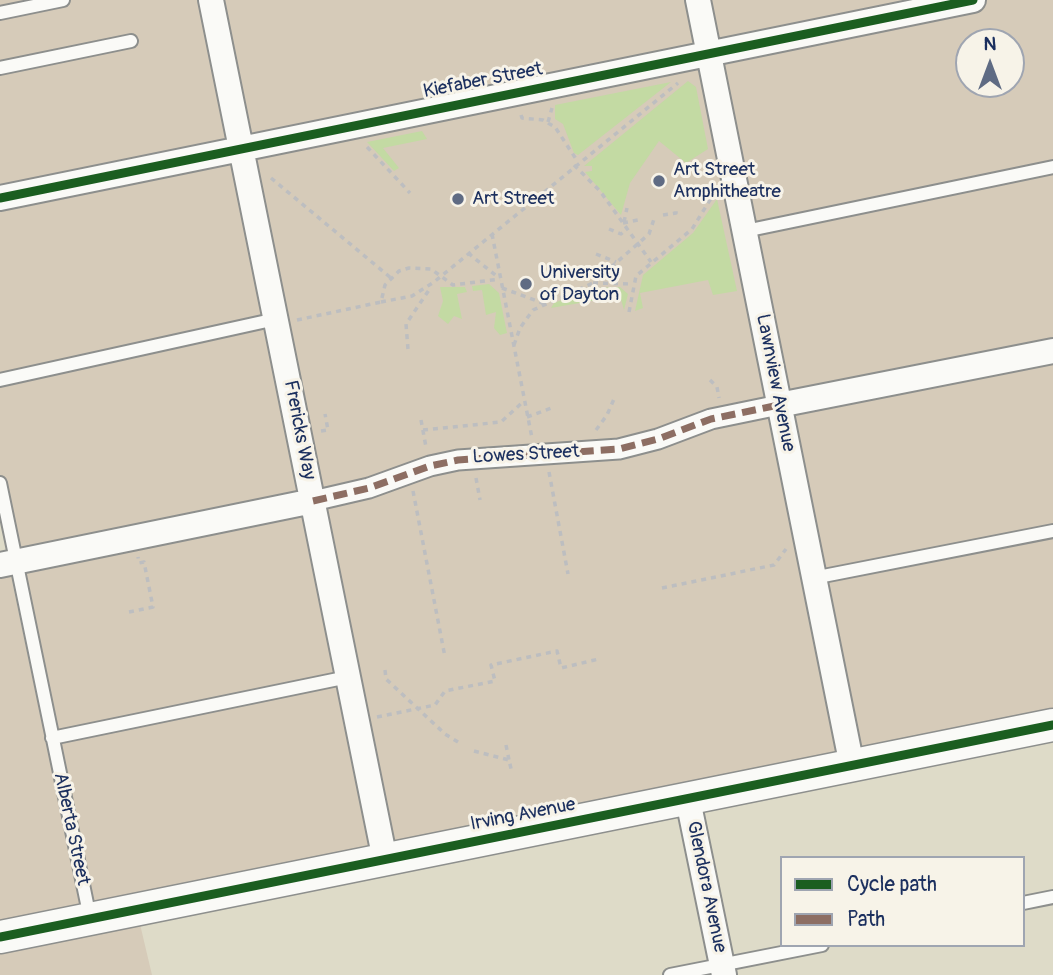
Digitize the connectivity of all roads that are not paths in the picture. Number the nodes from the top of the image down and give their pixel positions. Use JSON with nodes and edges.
{"nodes":[{"id":1,"x":63,"y":0,"type":"edge"},
{"id":2,"x":211,"y":0,"type":"edge"},
{"id":3,"x":698,"y":0,"type":"edge"},
{"id":4,"x":973,"y":0,"type":"edge"},
{"id":5,"x":0,"y":13,"type":"edge"},
{"id":6,"x":131,"y":41,"type":"dead end"},
{"id":7,"x":709,"y":53,"type":"junction"},
{"id":8,"x":0,"y":68,"type":"edge"},
{"id":9,"x":242,"y":147,"type":"junction"},
{"id":10,"x":1053,"y":167,"type":"edge"},
{"id":11,"x":0,"y":198,"type":"edge"},
{"id":12,"x":745,"y":231,"type":"junction"},
{"id":13,"x":285,"y":320,"type":"junction"},
{"id":14,"x":1053,"y":351,"type":"edge"},
{"id":15,"x":0,"y":380,"type":"edge"},
{"id":16,"x":779,"y":405,"type":"junction"},
{"id":17,"x":0,"y":483,"type":"edge"},
{"id":18,"x":313,"y":500,"type":"junction"},
{"id":19,"x":1053,"y":531,"type":"edge"},
{"id":20,"x":8,"y":564,"type":"edge"},
{"id":21,"x":813,"y":578,"type":"junction"},
{"id":22,"x":348,"y":677,"type":"junction"},
{"id":23,"x":1053,"y":725,"type":"edge"},
{"id":24,"x":52,"y":738,"type":"junction"},
{"id":25,"x":852,"y":766,"type":"junction"},
{"id":26,"x":688,"y":800,"type":"junction"},
{"id":27,"x":386,"y":860,"type":"junction"},
{"id":28,"x":1053,"y":897,"type":"edge"},
{"id":29,"x":1025,"y":903,"type":"edge"},
{"id":30,"x":91,"y":920,"type":"junction"},
{"id":31,"x":0,"y":937,"type":"edge"},
{"id":32,"x":814,"y":947,"type":"edge"},
{"id":33,"x":723,"y":970,"type":"edge"},
{"id":34,"x":670,"y":975,"type":"edge"}],
"edges":[{"from":1,"to":5,"type":"lane"},
{"from":2,"to":9,"type":"street","name":"Frericks Way"},
{"from":3,"to":7,"type":"street","name":"Lawnview Avenue"},
{"from":4,"to":7,"type":"street","name":"Kiefaber Street"},
{"from":6,"to":8,"type":"lane"},
{"from":7,"to":9,"type":"street","name":"Kiefaber Street"},
{"from":7,"to":12,"type":"street","name":"Lawnview Avenue"},
{"from":9,"to":11,"type":"street","name":"Kiefaber Street"},
{"from":9,"to":13,"type":"street","name":"Frericks Way"},
{"from":10,"to":12,"type":"lane"},
{"from":12,"to":16,"type":"street","name":"Lawnview Avenue"},
{"from":13,"to":15,"type":"lane"},
{"from":13,"to":18,"type":"street","name":"Frericks Way"},
{"from":14,"to":16,"type":"street","name":"Lowes Street"},
{"from":16,"to":18,"type":"street","name":"Lowes Street"},
{"from":16,"to":21,"type":"street","name":"Lawnview Avenue"},
{"from":17,"to":20,"type":"lane","name":"Alberta Street"},
{"from":18,"to":20,"type":"street","name":"Lowes Street"},
{"from":18,"to":22,"type":"street","name":"Frericks Way"},
{"from":19,"to":21,"type":"lane"},
{"from":20,"to":24,"type":"lane","name":"Alberta Street"},
{"from":21,"to":25,"type":"street","name":"Lawnview Avenue"},
{"from":22,"to":24,"type":"lane"},
{"from":22,"to":27,"type":"street","name":"Frericks Way"},
{"from":23,"to":25,"type":"street","name":"Irving Avenue"},
{"from":24,"to":30,"type":"lane","name":"Alberta Street"},
{"from":25,"to":26,"type":"street","name":"Irving Avenue"},
{"from":26,"to":27,"type":"street","name":"Irving Avenue"},
{"from":26,"to":33,"type":"street","name":"Glendora Avenue"},
{"from":27,"to":30,"type":"street","name":"Irving Avenue"},
{"from":28,"to":29,"type":"lane"},
{"from":30,"to":31,"type":"street","name":"Irving Avenue"},
{"from":32,"to":33,"type":"lane"},
{"from":33,"to":34,"type":"lane"}]}
